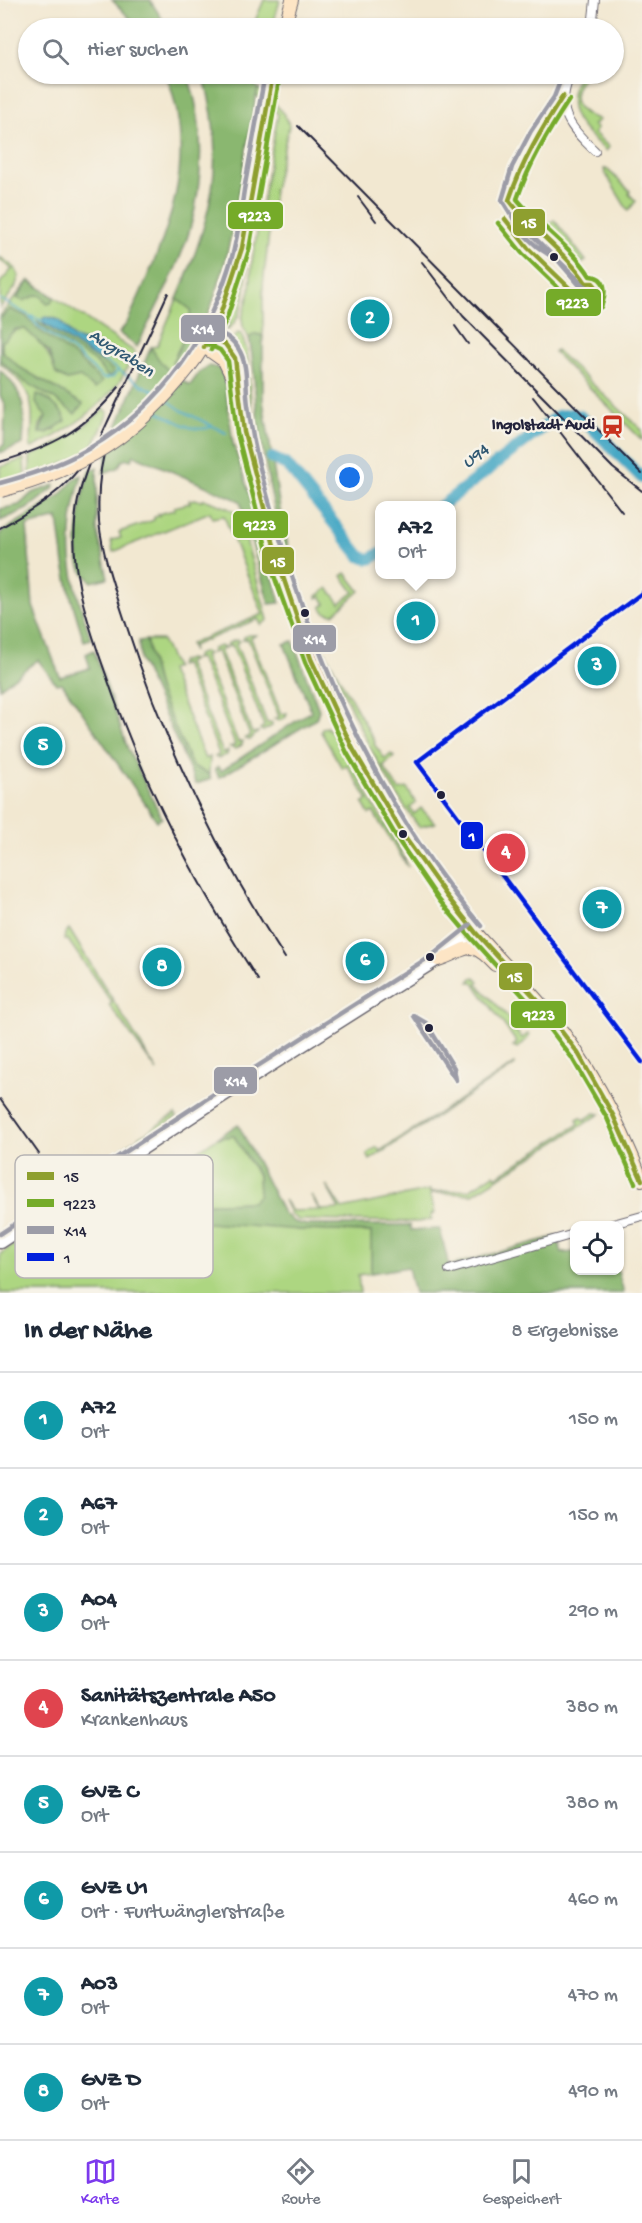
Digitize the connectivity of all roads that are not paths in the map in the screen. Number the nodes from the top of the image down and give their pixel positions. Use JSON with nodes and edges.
{"nodes":[{"id":1,"x":292,"y":0,"type":"edge"},
{"id":2,"x":595,"y":0,"type":"edge"},
{"id":3,"x":287,"y":18,"type":"edge"},
{"id":4,"x":593,"y":18,"type":"edge"},
{"id":5,"x":271,"y":84,"type":"edge"},
{"id":6,"x":567,"y":84,"type":"edge"},
{"id":7,"x":595,"y":151,"type":"dead end"},
{"id":8,"x":207,"y":342,"type":"junction"},
{"id":9,"x":1,"y":491,"type":"edge"},
{"id":10,"x":475,"y":931,"type":"junction"},
{"id":11,"x":438,"y":960,"type":"junction"},
{"id":12,"x":521,"y":982,"type":"junction"},
{"id":13,"x":134,"y":1155,"type":"edge"},
{"id":14,"x":642,"y":1180,"type":"edge"},
{"id":15,"x":642,"y":1216,"type":"edge"},
{"id":16,"x":624,"y":1221,"type":"edge"},
{"id":17,"x":15,"y":1233,"type":"edge"},
{"id":18,"x":570,"y":1235,"type":"edge"},
{"id":19,"x":0,"y":1243,"type":"edge"},
{"id":20,"x":449,"y":1270,"type":"dead end"}],
"edges":[{"from":1,"to":3,"type":"main road"},
{"from":2,"to":4,"type":"street"},
{"from":5,"to":8,"type":"main road"},
{"from":6,"to":7,"type":"street"},
{"from":8,"to":9,"type":"main road","bridge":true},
{"from":8,"to":10,"type":"main road"},
{"from":10,"to":11,"type":"street"},
{"from":10,"to":12,"type":"main road"},
{"from":11,"to":12,"type":"main road"},
{"from":11,"to":13,"type":"street"},
{"from":12,"to":14,"type":"main road"},
{"from":15,"to":16,"type":"street"},
{"from":17,"to":19,"type":"street"},
{"from":18,"to":20,"type":"street"}]}
